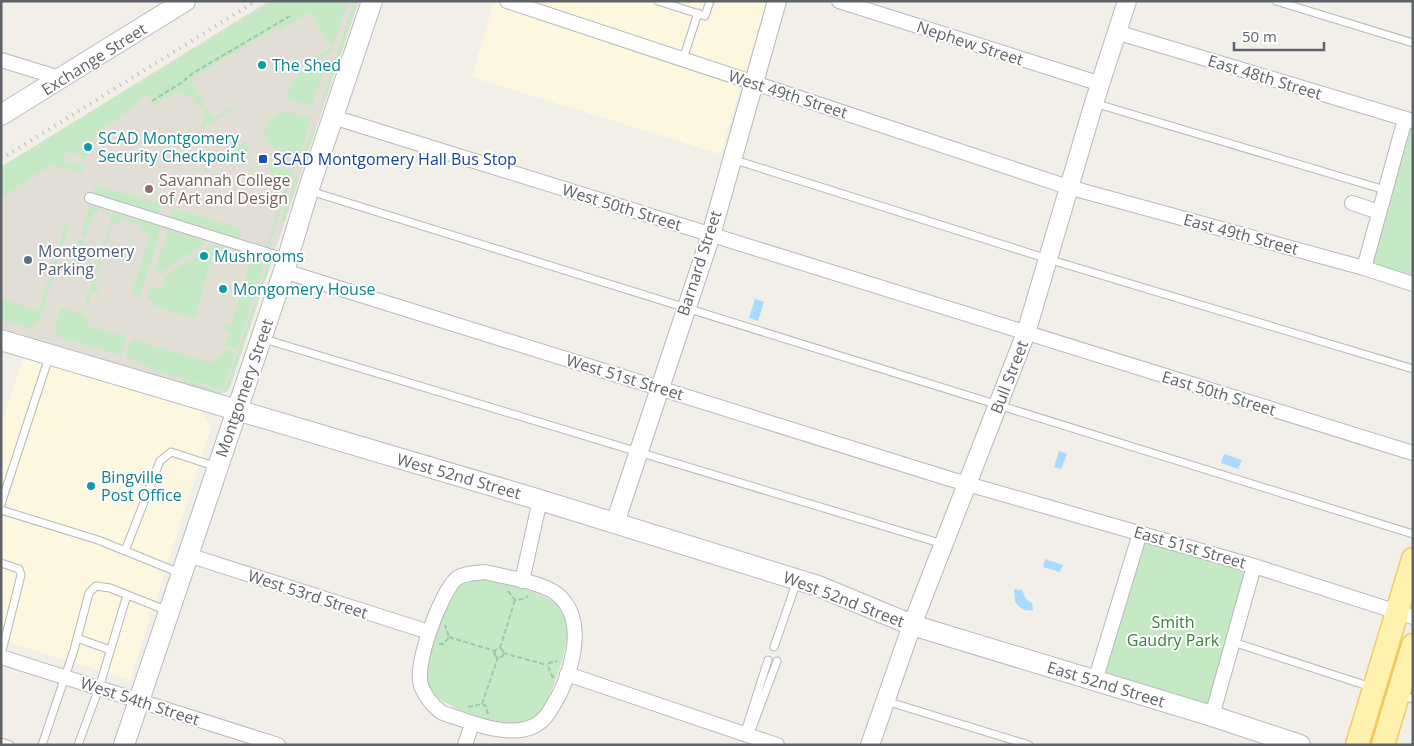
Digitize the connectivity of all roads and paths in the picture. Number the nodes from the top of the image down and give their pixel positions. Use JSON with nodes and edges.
{"nodes":[{"id":1,"x":185,"y":1,"type":"edge"},
{"id":2,"x":372,"y":1,"type":"edge"},
{"id":3,"x":507,"y":1,"type":"edge"},
{"id":4,"x":658,"y":1,"type":"edge"},
{"id":5,"x":710,"y":1,"type":"edge"},
{"id":6,"x":777,"y":1,"type":"edge"},
{"id":7,"x":839,"y":1,"type":"edge"},
{"id":8,"x":1127,"y":1,"type":"edge"},
{"id":9,"x":1276,"y":1,"type":"edge"},
{"id":10,"x":698,"y":13,"type":"junction"},
{"id":11,"x":290,"y":16,"type":"dead end"},
{"id":12,"x":1116,"y":32,"type":"junction"},
{"id":13,"x":1413,"y":43,"type":"edge"},
{"id":14,"x":1,"y":60,"type":"edge"},
{"id":15,"x":684,"y":60,"type":"junction"},
{"id":16,"x":63,"y":79,"type":"junction"},
{"id":17,"x":753,"y":82,"type":"junction"},
{"id":18,"x":1101,"y":84,"type":"junction"},
{"id":19,"x":152,"y":101,"type":"dead end"},
{"id":20,"x":1094,"y":102,"type":"junction"},
{"id":21,"x":1,"y":115,"type":"edge"},
{"id":22,"x":333,"y":117,"type":"junction"},
{"id":23,"x":1409,"y":120,"type":"edge"},
{"id":24,"x":731,"y":159,"type":"junction"},
{"id":25,"x":1068,"y":187,"type":"junction"},
{"id":26,"x":1386,"y":190,"type":"junction"},
{"id":27,"x":308,"y":191,"type":"junction"},
{"id":28,"x":90,"y":198,"type":"dead end"},
{"id":29,"x":1352,"y":203,"type":"dead end"},
{"id":30,"x":1379,"y":212,"type":"junction"},
{"id":31,"x":711,"y":235,"type":"junction"},
{"id":32,"x":1048,"y":259,"type":"junction"},
{"id":33,"x":286,"y":266,"type":"junction"},
{"id":34,"x":1364,"y":268,"type":"junction"},
{"id":35,"x":1413,"y":284,"type":"edge"},
{"id":36,"x":685,"y":307,"type":"junction"},
{"id":37,"x":1026,"y":332,"type":"junction"},
{"id":38,"x":261,"y":338,"type":"junction"},
{"id":39,"x":1,"y":340,"type":"edge"},
{"id":40,"x":50,"y":354,"type":"junction"},
{"id":41,"x":1413,"y":369,"type":"edge"},
{"id":42,"x":659,"y":387,"type":"junction"},
{"id":43,"x":998,"y":405,"type":"junction"},
{"id":44,"x":237,"y":410,"type":"junction"},
{"id":45,"x":638,"y":453,"type":"junction"},
{"id":46,"x":1413,"y":453,"type":"edge"},
{"id":47,"x":217,"y":467,"type":"junction"},
{"id":48,"x":965,"y":484,"type":"junction"},
{"id":49,"x":540,"y":500,"type":"junction"},
{"id":50,"x":1,"y":504,"type":"edge"},
{"id":51,"x":1,"y":510,"type":"edge"},
{"id":52,"x":614,"y":523,"type":"junction"},
{"id":53,"x":1140,"y":533,"type":"junction"},
{"id":54,"x":1413,"y":534,"type":"edge"},
{"id":55,"x":944,"y":544,"type":"junction"},
{"id":56,"x":125,"y":551,"type":"junction"},
{"id":57,"x":1413,"y":559,"type":"edge"},
{"id":58,"x":1,"y":563,"type":"edge"},
{"id":59,"x":185,"y":565,"type":"junction"},
{"id":60,"x":1254,"y":566,"type":"junction"},
{"id":61,"x":798,"y":580,"type":"junction"},
{"id":62,"x":522,"y":581,"type":"junction"},
{"id":63,"x":127,"y":594,"type":"junction"},
{"id":64,"x":515,"y":600,"type":"dead end"},
{"id":65,"x":169,"y":611,"type":"junction"},
{"id":66,"x":1405,"y":614,"type":"edge"},
{"id":67,"x":912,"y":624,"type":"junction"},
{"id":68,"x":429,"y":632,"type":"junction"},
{"id":69,"x":449,"y":637,"type":"dead end"},
{"id":70,"x":77,"y":638,"type":"junction"},
{"id":71,"x":1233,"y":642,"type":"junction"},
{"id":72,"x":1413,"y":644,"type":"edge"},
{"id":73,"x":774,"y":647,"type":"dead end"},
{"id":74,"x":500,"y":648,"type":"junction"},
{"id":75,"x":110,"y":650,"type":"junction"},
{"id":76,"x":495,"y":651,"type":"junction"},
{"id":77,"x":503,"y":653,"type":"junction"},
{"id":78,"x":1,"y":657,"type":"edge"},
{"id":79,"x":498,"y":657,"type":"junction"},
{"id":80,"x":768,"y":660,"type":"dead end"},
{"id":81,"x":777,"y":661,"type":"dead end"},
{"id":82,"x":548,"y":666,"type":"dead end"},
{"id":83,"x":567,"y":674,"type":"junction"},
{"id":84,"x":63,"y":677,"type":"junction"},
{"id":85,"x":1095,"y":681,"type":"junction"},
{"id":86,"x":99,"y":688,"type":"junction"},
{"id":87,"x":1374,"y":688,"type":"junction"},
{"id":88,"x":1405,"y":697,"type":"edge"},
{"id":89,"x":885,"y":700,"type":"junction"},
{"id":90,"x":138,"y":701,"type":"junction"},
{"id":91,"x":482,"y":704,"type":"dead end"},
{"id":92,"x":1212,"y":716,"type":"junction"},
{"id":93,"x":472,"y":724,"type":"junction"},
{"id":94,"x":747,"y":736,"type":"junction"},
{"id":95,"x":1,"y":742,"type":"edge"},
{"id":96,"x":10,"y":745,"type":"edge"},
{"id":97,"x":42,"y":745,"type":"edge"},
{"id":98,"x":78,"y":745,"type":"edge"},
{"id":99,"x":124,"y":745,"type":"edge"},
{"id":100,"x":278,"y":745,"type":"edge"},
{"id":101,"x":464,"y":745,"type":"edge"},
{"id":102,"x":777,"y":745,"type":"edge"},
{"id":103,"x":870,"y":745,"type":"edge"},
{"id":104,"x":1029,"y":745,"type":"edge"},
{"id":105,"x":1300,"y":745,"type":"edge"},
{"id":106,"x":1357,"y":745,"type":"edge"},
{"id":107,"x":1383,"y":745,"type":"edge"}],
"edges":[{"from":1,"to":16,"type":"main road","name":"Exchange Street"},
{"from":2,"to":22,"type":"main road","name":"Montgomery Street"},
{"from":3,"to":15,"type":"street","name":"West 49th Street"},
{"from":4,"to":10,"type":"lane"},
{"from":5,"to":10,"type":"lane"},
{"from":6,"to":17,"type":"street","name":"Barnard Street"},
{"from":7,"to":18,"type":"street","name":"Nephew Street"},
{"from":8,"to":12,"type":"street","name":"Bull Street"},
{"from":9,"to":13,"type":"lane"},
{"from":10,"to":15,"type":"lane"},
{"from":11,"to":19,"type":"path"},
{"from":12,"to":18,"type":"street","name":"Bull Street"},
{"from":12,"to":23,"type":"street","name":"East 48th Street"},
{"from":14,"to":16,"type":"street"},
{"from":15,"to":17,"type":"street","name":"West 49th Street"},
{"from":16,"to":21,"type":"main road","name":"Exchange Street"},
{"from":17,"to":24,"type":"street","name":"Barnard Street"},
{"from":17,"to":25,"type":"street","name":"West 49th Street"},
{"from":18,"to":20,"type":"street","name":"Bull Street"},
{"from":20,"to":25,"type":"street","name":"Bull Street"},
{"from":20,"to":26,"type":"lane"},
{"from":22,"to":27,"type":"main road","name":"Montgomery Street"},
{"from":22,"to":31,"type":"street","name":"West 50th Street"},
{"from":23,"to":26,"type":"street"},
{"from":24,"to":31,"type":"street","name":"Barnard Street"},
{"from":24,"to":32,"type":"lane"},
{"from":25,"to":32,"type":"street","name":"Bull Street"},
{"from":25,"to":34,"type":"street","name":"East 49th Street"},
{"from":26,"to":30,"type":"street"},
{"from":27,"to":33,"type":"main road","name":"Montgomery Street"},
{"from":27,"to":36,"type":"lane"},
{"from":28,"to":33,"type":"street"},
{"from":29,"to":30,"type":"street"},
{"from":30,"to":34,"type":"street"},
{"from":31,"to":36,"type":"street","name":"Barnard Street"},
{"from":31,"to":37,"type":"street","name":"West 50th Street"},
{"from":32,"to":37,"type":"street","name":"Bull Street"},
{"from":32,"to":41,"type":"lane"},
{"from":33,"to":38,"type":"main road","name":"Montgomery Street"},
{"from":33,"to":42,"type":"street","name":"West 51st Street"},
{"from":34,"to":35,"type":"street","name":"East 49th Street"},
{"from":36,"to":42,"type":"street","name":"Barnard Street"},
{"from":36,"to":43,"type":"lane"},
{"from":37,"to":43,"type":"street","name":"Bull Street"},
{"from":37,"to":46,"type":"street","name":"East 50th Street"},
{"from":38,"to":44,"type":"main road","name":"Montgomery Street"},
{"from":38,"to":45,"type":"lane"},
{"from":39,"to":40,"type":"main road","name":"West 52nd Street"},
{"from":40,"to":44,"type":"main road","name":"West 52nd Street"},
{"from":40,"to":50,"type":"lane"},
{"from":42,"to":45,"type":"street","name":"Barnard Street"},
{"from":42,"to":48,"type":"street","name":"West 51st Street"},
{"from":43,"to":48,"type":"street","name":"Bull Street"},
{"from":43,"to":54,"type":"lane"},
{"from":44,"to":47,"type":"main road","name":"Montgomery Street"},
{"from":44,"to":49,"type":"main road","name":"West 52nd Street"},
{"from":45,"to":52,"type":"street","name":"Barnard Street"},
{"from":45,"to":55,"type":"lane"},
{"from":47,"to":56,"type":"lane"},
{"from":47,"to":59,"type":"main road","name":"Montgomery Street"},
{"from":48,"to":53,"type":"street","name":"East 51st Street"},
{"from":48,"to":55,"type":"street","name":"Bull Street"},
{"from":49,"to":52,"type":"main road","name":"West 52nd Street"},
{"from":49,"to":62,"type":"street"},
{"from":51,"to":56,"type":"lane"},
{"from":52,"to":61,"type":"main road","name":"West 52nd Street"},
{"from":53,"to":60,"type":"street","name":"East 51st Street"},
{"from":53,"to":85,"type":"street"},
{"from":55,"to":67,"type":"street","name":"Bull Street"},
{"from":56,"to":59,"type":"lane"},
{"from":57,"to":66,"type":"main road"},
{"from":58,"to":78,"type":"lane"},
{"from":59,"to":65,"type":"main road","name":"Montgomery Street"},
{"from":59,"to":68,"type":"street","name":"West 53rd Street"},
{"from":60,"to":66,"type":"street","name":"East 51st Street"},
{"from":60,"to":71,"type":"street"},
{"from":61,"to":67,"type":"main road","name":"West 52nd Street"},
{"from":61,"to":73,"type":"lane"},
{"from":62,"to":68,"type":"street"},
{"from":62,"to":83,"type":"street"},
{"from":63,"to":65,"type":"lane"},
{"from":63,"to":70,"type":"lane"},
{"from":63,"to":75,"type":"lane"},
{"from":64,"to":74,"type":"path"},
{"from":65,"to":90,"type":"main road","name":"Montgomery Street"},
{"from":66,"to":87,"type":"main road"},
{"from":67,"to":85,"type":"main road","name":"East 52nd Street"},
{"from":67,"to":89,"type":"street","name":"Bull Street"},
{"from":68,"to":93,"type":"street"},
{"from":69,"to":76,"type":"path"},
{"from":70,"to":75,"type":"lane"},
{"from":70,"to":84,"type":"lane"},
{"from":71,"to":87,"type":"lane"},
{"from":71,"to":92,"type":"street"},
{"from":72,"to":88,"type":"main road"},
{"from":74,"to":76,"type":"path"},
{"from":74,"to":77,"type":"path"},
{"from":75,"to":86,"type":"lane"},
{"from":76,"to":79,"type":"path"},
{"from":77,"to":79,"type":"path"},
{"from":77,"to":82,"type":"path"},
{"from":78,"to":84,"type":"street","name":"West 54th Street"},
{"from":79,"to":91,"type":"path"},
{"from":80,"to":94,"type":"lane"},
{"from":81,"to":94,"type":"lane"},
{"from":83,"to":93,"type":"street"},
{"from":83,"to":94,"type":"street"},
{"from":84,"to":86,"type":"street","name":"West 54th Street"},
{"from":84,"to":97,"type":"lane"},
{"from":85,"to":92,"type":"main road","name":"East 52nd Street"},
{"from":86,"to":90,"type":"street","name":"West 54th Street"},
{"from":86,"to":98,"type":"lane"},
{"from":87,"to":106,"type":"main road"},
{"from":88,"to":107,"type":"main road"},
{"from":89,"to":103,"type":"street","name":"Bull Street"},
{"from":89,"to":104,"type":"lane"},
{"from":90,"to":99,"type":"main road","name":"Montgomery Street"},
{"from":90,"to":100,"type":"street","name":"West 54th Street"},
{"from":92,"to":105,"type":"main road","name":"East 52nd Street"},
{"from":93,"to":101,"type":"street"},
{"from":94,"to":102,"type":"street"},
{"from":95,"to":96,"type":"lane"}]}
